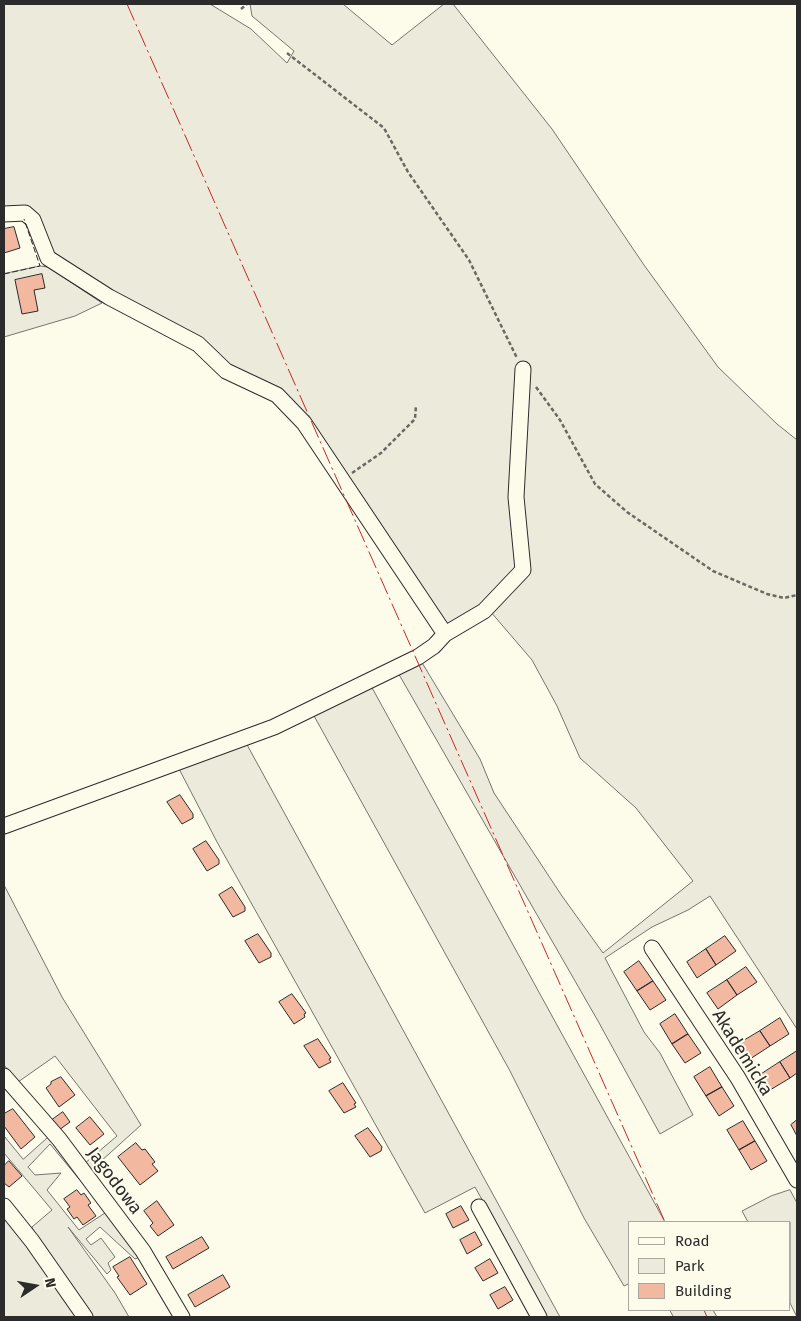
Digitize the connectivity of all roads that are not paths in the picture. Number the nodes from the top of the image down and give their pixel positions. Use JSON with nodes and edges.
{"nodes":[{"id":1,"x":4,"y":214,"type":"edge"},
{"id":2,"x":523,"y":370,"type":"road end"},
{"id":3,"x":446,"y":634,"type":"junction"},
{"id":4,"x":4,"y":826,"type":"edge"},
{"id":5,"x":652,"y":948,"type":"dead end"},
{"id":6,"x":4,"y":1076,"type":"edge"},
{"id":7,"x":797,"y":1180,"type":"edge"},
{"id":8,"x":4,"y":1206,"type":"edge"},
{"id":9,"x":479,"y":1207,"type":"dead end"},
{"id":10,"x":85,"y":1317,"type":"edge"},
{"id":11,"x":182,"y":1317,"type":"edge"},
{"id":12,"x":539,"y":1317,"type":"edge"}],
"edges":[{"from":1,"to":3,"type":"street"},
{"from":2,"to":3,"type":"street"},
{"from":3,"to":4,"type":"street"},
{"from":5,"to":7,"type":"street","name":"Akademicka"},
{"from":6,"to":11,"type":"street","name":"Jagodowa"},
{"from":8,"to":10,"type":"street"},
{"from":9,"to":12,"type":"street"}]}
